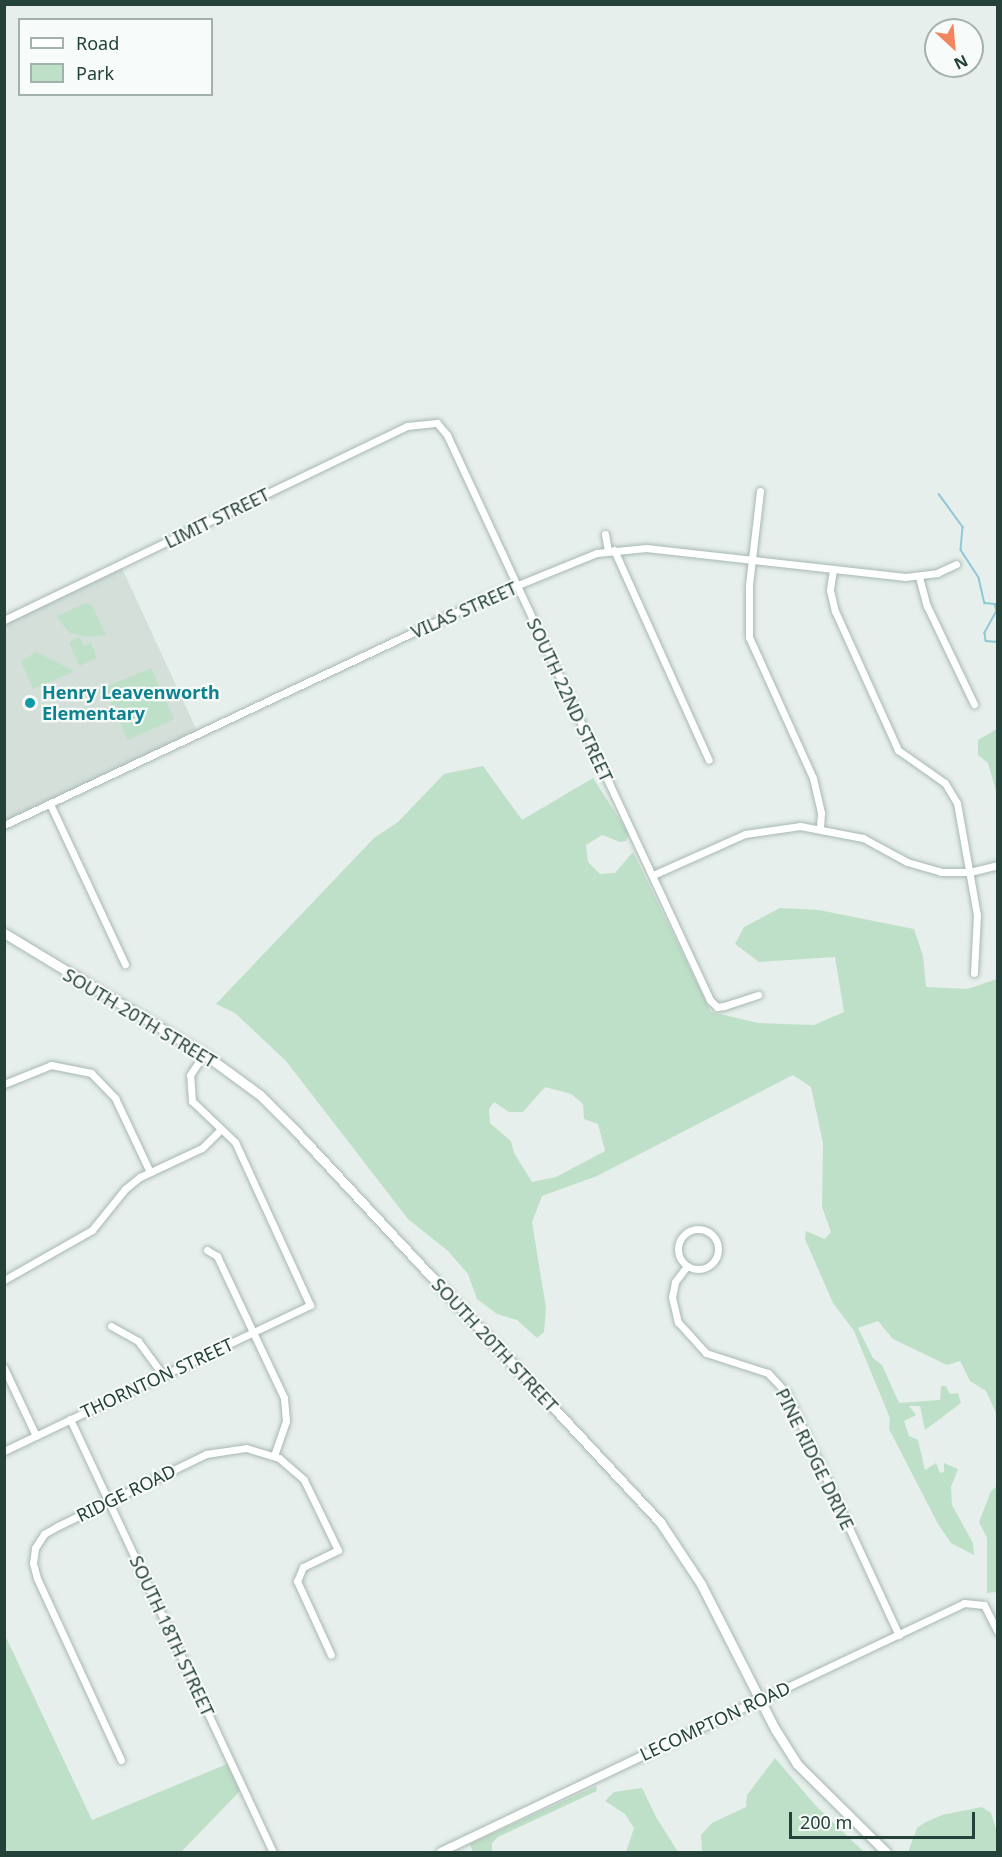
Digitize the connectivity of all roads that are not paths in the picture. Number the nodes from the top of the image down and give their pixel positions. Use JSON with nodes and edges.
{"nodes":[{"id":1,"x":432,"y":421,"type":"joint"},
{"id":2,"x":760,"y":491,"type":"dead end"},
{"id":3,"x":604,"y":534,"type":"dead end"},
{"id":4,"x":611,"y":550,"type":"junction"},
{"id":5,"x":753,"y":560,"type":"junction"},
{"id":6,"x":956,"y":564,"type":"dead end"},
{"id":7,"x":833,"y":570,"type":"junction"},
{"id":8,"x":919,"y":577,"type":"junction"},
{"id":9,"x":516,"y":586,"type":"junction"},
{"id":10,"x":4,"y":620,"type":"edge"},
{"id":11,"x":974,"y":704,"type":"dead end"},
{"id":12,"x":709,"y":760,"type":"dead end"},
{"id":13,"x":50,"y":804,"type":"junction"},
{"id":14,"x":4,"y":825,"type":"edge"},
{"id":15,"x":820,"y":827,"type":"junction"},
{"id":16,"x":998,"y":865,"type":"edge"},
{"id":17,"x":970,"y":872,"type":"junction"},
{"id":18,"x":653,"y":875,"type":"junction"},
{"id":19,"x":4,"y":933,"type":"edge"},
{"id":20,"x":126,"y":963,"type":"dead end"},
{"id":21,"x":974,"y":973,"type":"dead end"},
{"id":22,"x":758,"y":995,"type":"dead end"},
{"id":23,"x":204,"y":1054,"type":"junction"},
{"id":24,"x":4,"y":1084,"type":"edge"},
{"id":25,"x":221,"y":1129,"type":"junction"},
{"id":26,"x":150,"y":1172,"type":"junction"},
{"id":27,"x":207,"y":1250,"type":"dead end"},
{"id":28,"x":687,"y":1266,"type":"junction"},
{"id":29,"x":4,"y":1280,"type":"edge"},
{"id":30,"x":111,"y":1326,"type":"dead end"},
{"id":31,"x":254,"y":1333,"type":"junction"},
{"id":32,"x":4,"y":1368,"type":"edge"},
{"id":33,"x":163,"y":1375,"type":"junction"},
{"id":34,"x":70,"y":1419,"type":"junction"},
{"id":35,"x":36,"y":1436,"type":"junction"},
{"id":36,"x":4,"y":1451,"type":"edge"},
{"id":37,"x":274,"y":1456,"type":"junction"},
{"id":38,"x":109,"y":1501,"type":"junction"},
{"id":39,"x":998,"y":1632,"type":"edge"},
{"id":40,"x":899,"y":1635,"type":"junction"},
{"id":41,"x":331,"y":1655,"type":"dead end"},
{"id":42,"x":760,"y":1700,"type":"junction"},
{"id":43,"x":121,"y":1760,"type":"dead end"},
{"id":44,"x":273,"y":1852,"type":"edge"},
{"id":45,"x":441,"y":1852,"type":"edge"},
{"id":46,"x":886,"y":1852,"type":"edge"}],
"edges":[{"from":1,"to":9,"type":"street","name":"SOUTH 22ND STREET"},
{"from":1,"to":10,"type":"street","name":"LIMIT STREET"},
{"from":2,"to":5,"type":"street"},
{"from":3,"to":4,"type":"street"},
{"from":4,"to":5,"type":"street","name":"VILAS STREET"},
{"from":4,"to":9,"type":"street","name":"VILAS STREET"},
{"from":4,"to":12,"type":"street"},
{"from":5,"to":7,"type":"street","name":"VILAS STREET"},
{"from":5,"to":15,"type":"street"},
{"from":6,"to":8,"type":"street","name":"VILAS STREET"},
{"from":7,"to":8,"type":"street","name":"VILAS STREET"},
{"from":7,"to":17,"type":"street"},
{"from":8,"to":11,"type":"street"},
{"from":9,"to":13,"type":"street","name":"VILAS STREET"},
{"from":9,"to":18,"type":"street","name":"SOUTH 22ND STREET"},
{"from":13,"to":14,"type":"street","name":"VILAS STREET"},
{"from":13,"to":20,"type":"street"},
{"from":15,"to":17,"type":"street"},
{"from":15,"to":18,"type":"street"},
{"from":16,"to":17,"type":"street"},
{"from":17,"to":21,"type":"street"},
{"from":18,"to":22,"type":"street","name":"SOUTH 22ND STREET"},
{"from":19,"to":23,"type":"main road","name":"SOUTH 20TH STREET"},
{"from":23,"to":25,"type":"street"},
{"from":23,"to":42,"type":"main road","name":"SOUTH 20TH STREET"},
{"from":24,"to":26,"type":"street"},
{"from":25,"to":26,"type":"street"},
{"from":25,"to":31,"type":"street","name":"THORNTON STREET"},
{"from":26,"to":29,"type":"street"},
{"from":27,"to":31,"type":"street"},
{"from":28,"to":28,"type":"street"},
{"from":28,"to":40,"type":"street","name":"PINE RIDGE DRIVE"},
{"from":30,"to":33,"type":"street"},
{"from":31,"to":33,"type":"street","name":"THORNTON STREET"},
{"from":31,"to":37,"type":"street"},
{"from":32,"to":35,"type":"street"},
{"from":33,"to":34,"type":"street","name":"THORNTON STREET"},
{"from":34,"to":35,"type":"street","name":"THORNTON STREET"},
{"from":34,"to":38,"type":"street","name":"SOUTH 18TH STREET"},
{"from":35,"to":36,"type":"street","name":"THORNTON STREET"},
{"from":37,"to":38,"type":"street","name":"RIDGE ROAD"},
{"from":37,"to":41,"type":"street","name":"RIDGE ROAD"},
{"from":38,"to":43,"type":"street","name":"RIDGE ROAD"},
{"from":38,"to":44,"type":"street","name":"SOUTH 18TH STREET"},
{"from":39,"to":40,"type":"street","name":"LECOMPTON ROAD"},
{"from":40,"to":42,"type":"street","name":"LECOMPTON ROAD"},
{"from":42,"to":45,"type":"street","name":"LECOMPTON ROAD"},
{"from":42,"to":46,"type":"main road","name":"SOUTH 20TH STREET"}]}
